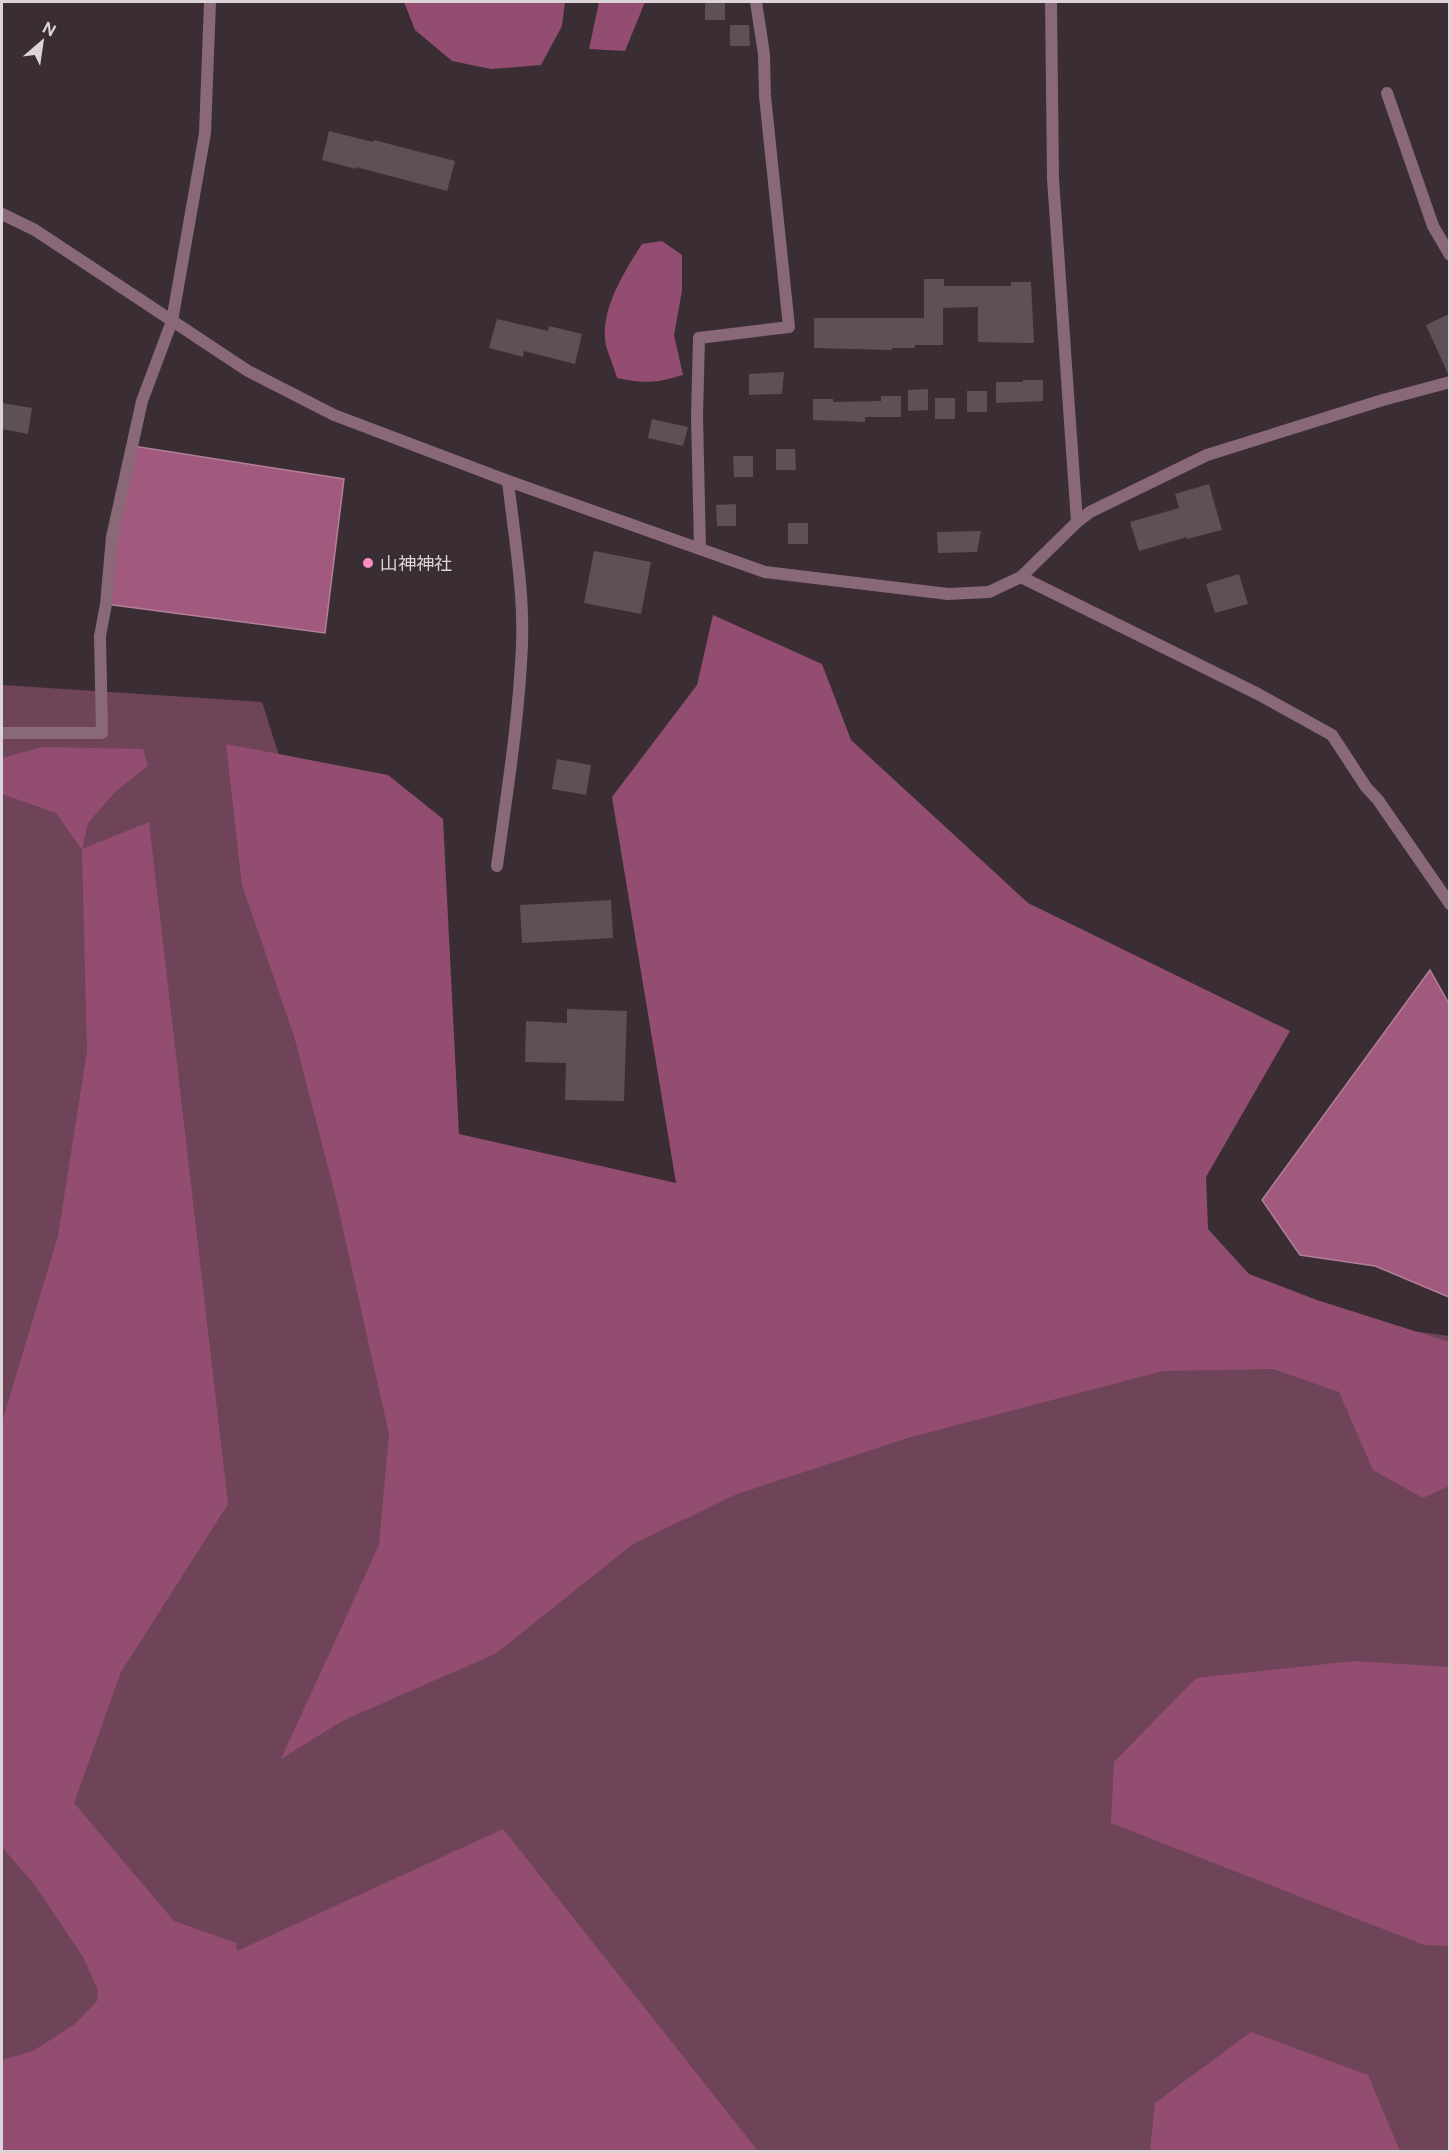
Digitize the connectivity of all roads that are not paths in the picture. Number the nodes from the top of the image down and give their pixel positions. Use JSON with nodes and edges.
{"nodes":[{"id":1,"x":210,"y":2,"type":"edge"},
{"id":2,"x":756,"y":2,"type":"edge"},
{"id":3,"x":1051,"y":2,"type":"edge"},
{"id":4,"x":1386,"y":93,"type":"dead end"},
{"id":5,"x":2,"y":214,"type":"edge"},
{"id":6,"x":1449,"y":255,"type":"edge"},
{"id":7,"x":172,"y":321,"type":"junction"},
{"id":8,"x":1449,"y":382,"type":"edge"},
{"id":9,"x":508,"y":481,"type":"junction"},
{"id":10,"x":1077,"y":522,"type":"junction"},
{"id":11,"x":700,"y":548,"type":"junction"},
{"id":12,"x":1021,"y":577,"type":"junction"},
{"id":13,"x":2,"y":734,"type":"edge"},
{"id":14,"x":497,"y":866,"type":"dead end"},
{"id":15,"x":1449,"y":904,"type":"edge"}],
"edges":[{"from":1,"to":7,"type":"street"},
{"from":2,"to":11,"type":"street"},
{"from":3,"to":10,"type":"street"},
{"from":4,"to":6,"type":"street"},
{"from":5,"to":7,"type":"street"},
{"from":7,"to":9,"type":"street"},
{"from":7,"to":13,"type":"street"},
{"from":8,"to":10,"type":"street"},
{"from":9,"to":11,"type":"street"},
{"from":9,"to":14,"type":"street"},
{"from":10,"to":12,"type":"street"},
{"from":11,"to":12,"type":"street"},
{"from":12,"to":15,"type":"street"}]}
